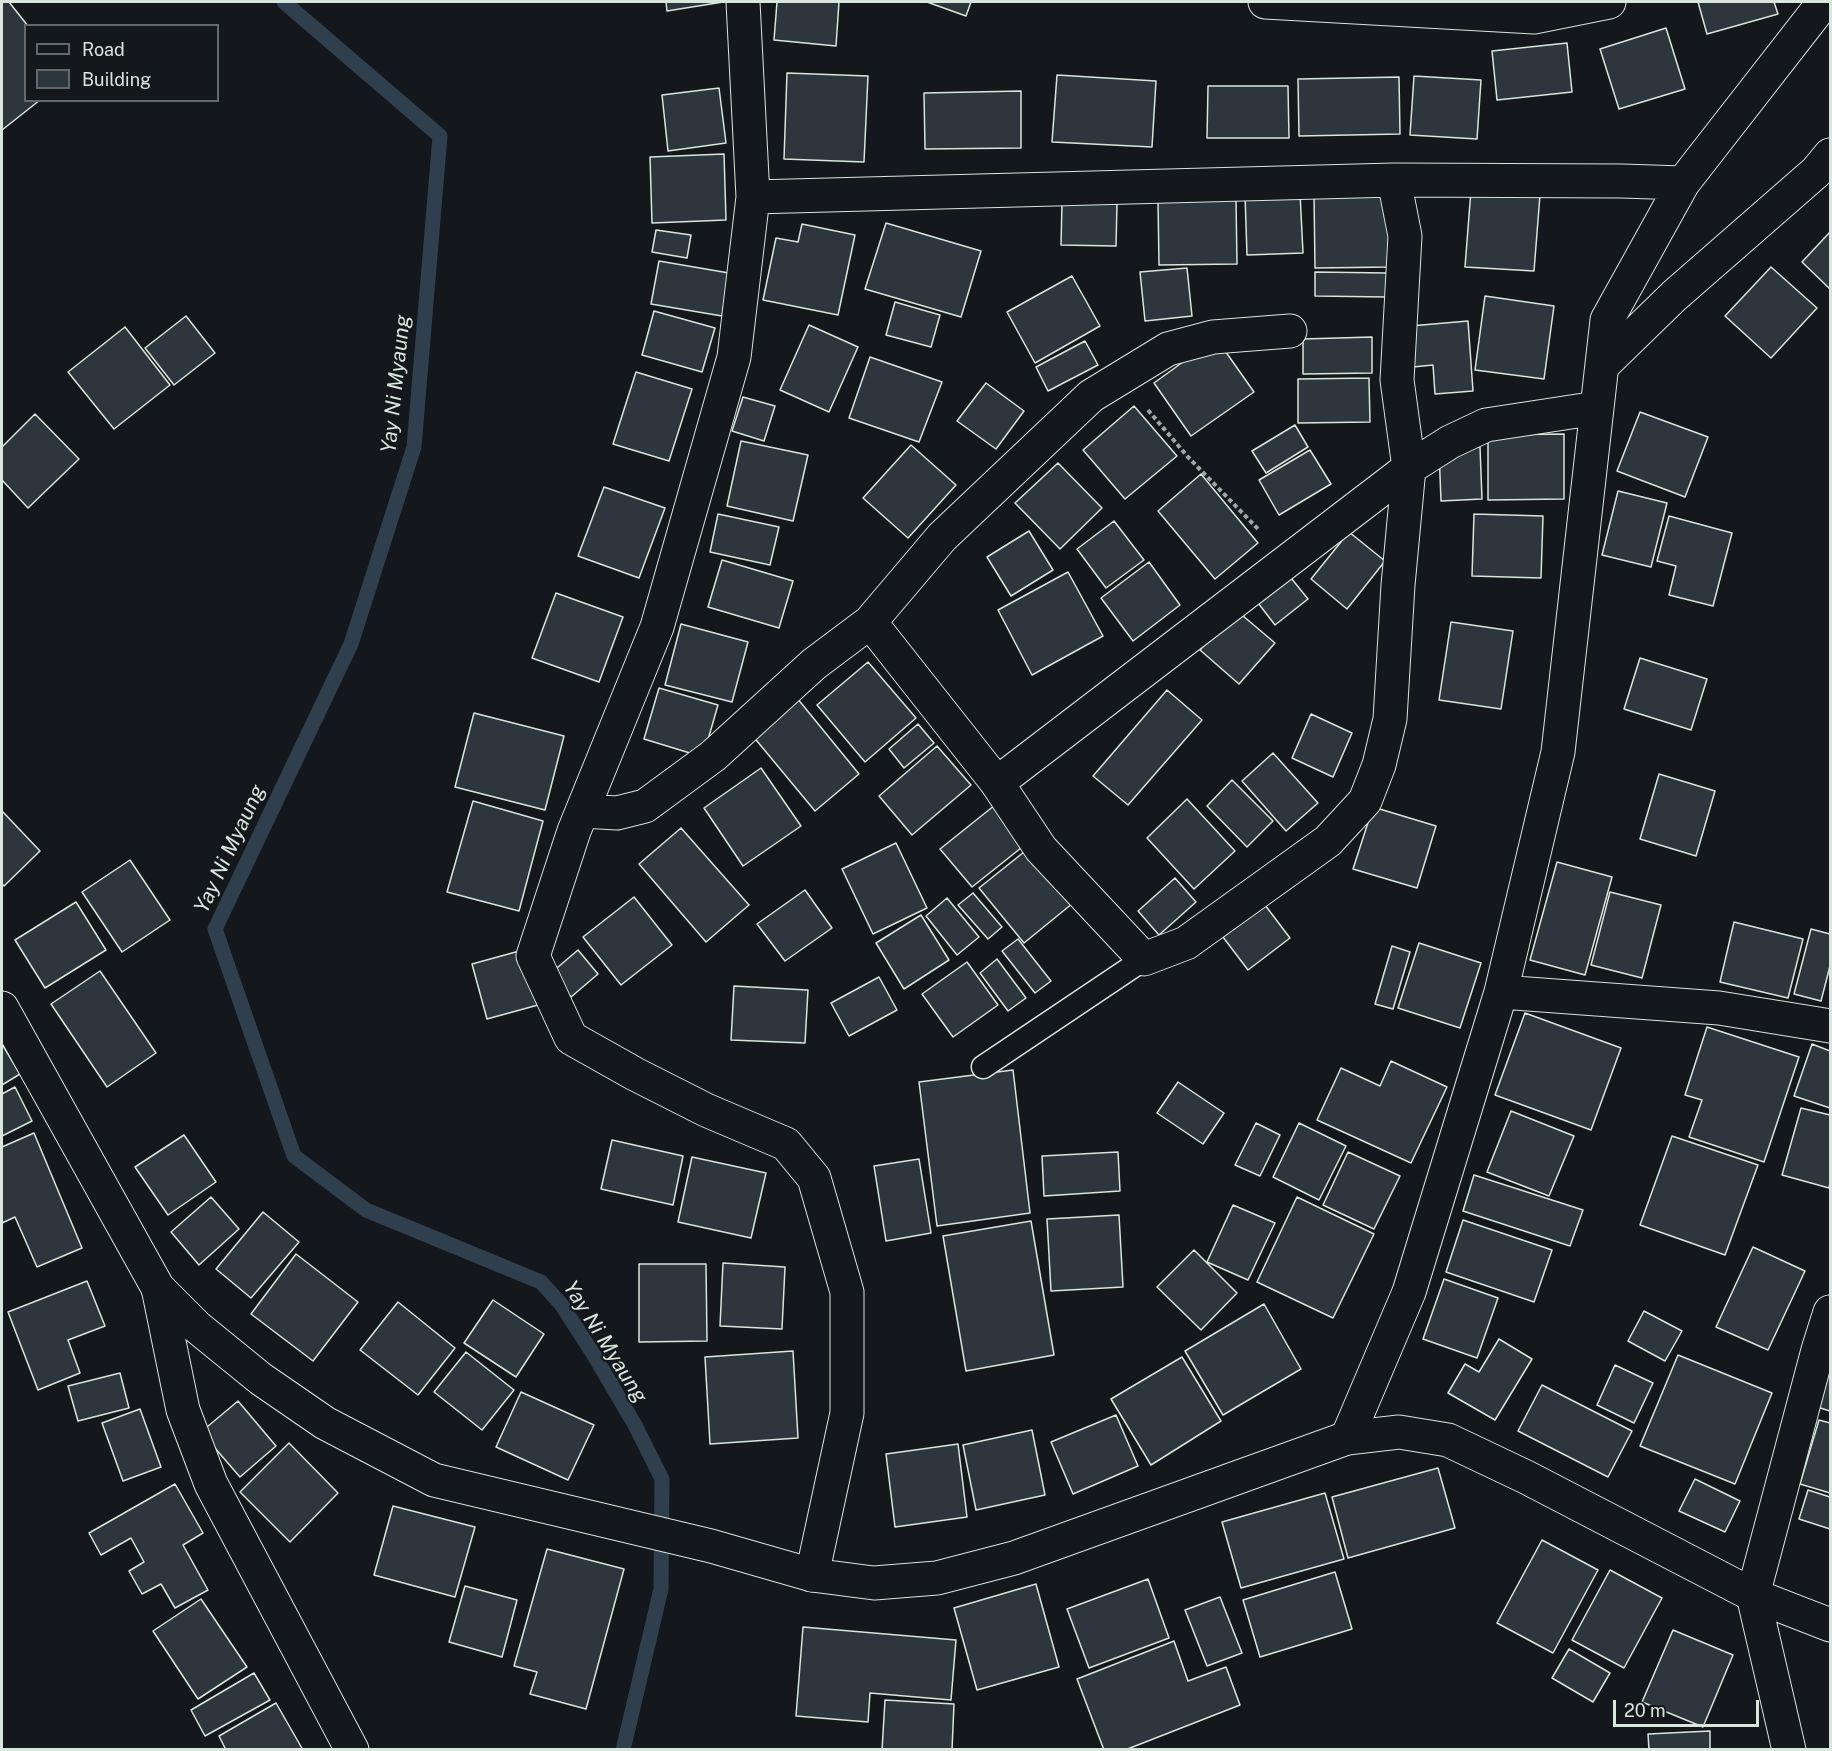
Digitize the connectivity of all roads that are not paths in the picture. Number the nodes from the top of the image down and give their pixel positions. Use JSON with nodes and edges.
{"nodes":[{"id":1,"x":743,"y":2,"type":"edge"},
{"id":2,"x":1265,"y":2,"type":"edge"},
{"id":3,"x":1609,"y":2,"type":"edge"},
{"id":4,"x":1824,"y":2,"type":"edge"},
{"id":5,"x":1830,"y":155,"type":"edge"},
{"id":6,"x":1394,"y":180,"type":"junction"},
{"id":7,"x":1683,"y":183,"type":"junction"},
{"id":8,"x":753,"y":197,"type":"junction"},
{"id":9,"x":1290,"y":331,"type":"dead end"},
{"id":10,"x":1602,"y":366,"type":"junction"},
{"id":11,"x":1597,"y":408,"type":"junction"},
{"id":12,"x":1408,"y":468,"type":"junction"},
{"id":13,"x":870,"y":622,"type":"junction"},
{"id":14,"x":997,"y":783,"type":"junction"},
{"id":15,"x":583,"y":811,"type":"junction"},
{"id":16,"x":1144,"y":958,"type":"junction"},
{"id":17,"x":1502,"y":992,"type":"junction"},
{"id":18,"x":2,"y":1008,"type":"edge"},
{"id":19,"x":1830,"y":1026,"type":"edge"},
{"id":20,"x":983,"y":1067,"type":"dead end"},
{"id":21,"x":158,"y":1288,"type":"junction"},
{"id":22,"x":1830,"y":1312,"type":"edge"},
{"id":23,"x":1347,"y":1438,"type":"junction"},
{"id":24,"x":812,"y":1575,"type":"junction"},
{"id":25,"x":1753,"y":1594,"type":"junction"},
{"id":26,"x":1830,"y":1625,"type":"edge"},
{"id":27,"x":352,"y":1749,"type":"edge"},
{"id":28,"x":1789,"y":1749,"type":"edge"}],
"edges":[{"from":1,"to":8,"type":"street"},
{"from":2,"to":3,"type":"street"},
{"from":4,"to":7,"type":"street"},
{"from":5,"to":10,"type":"street"},
{"from":6,"to":7,"type":"street"},
{"from":6,"to":8,"type":"street"},
{"from":6,"to":12,"type":"street"},
{"from":7,"to":10,"type":"street"},
{"from":8,"to":15,"type":"street"},
{"from":9,"to":13,"type":"street"},
{"from":10,"to":11,"type":"street"},
{"from":11,"to":12,"type":"street"},
{"from":11,"to":17,"type":"street"},
{"from":12,"to":14,"type":"street"},
{"from":12,"to":16,"type":"street"},
{"from":13,"to":14,"type":"street"},
{"from":13,"to":15,"type":"street"},
{"from":14,"to":16,"type":"street"},
{"from":15,"to":24,"type":"street"},
{"from":16,"to":20,"type":"lane"},
{"from":17,"to":19,"type":"street"},
{"from":17,"to":23,"type":"street"},
{"from":18,"to":21,"type":"street"},
{"from":21,"to":24,"type":"street"},
{"from":21,"to":27,"type":"street"},
{"from":22,"to":25,"type":"street"},
{"from":23,"to":24,"type":"street"},
{"from":23,"to":25,"type":"street"},
{"from":25,"to":26,"type":"street"},
{"from":25,"to":28,"type":"street"}]}
